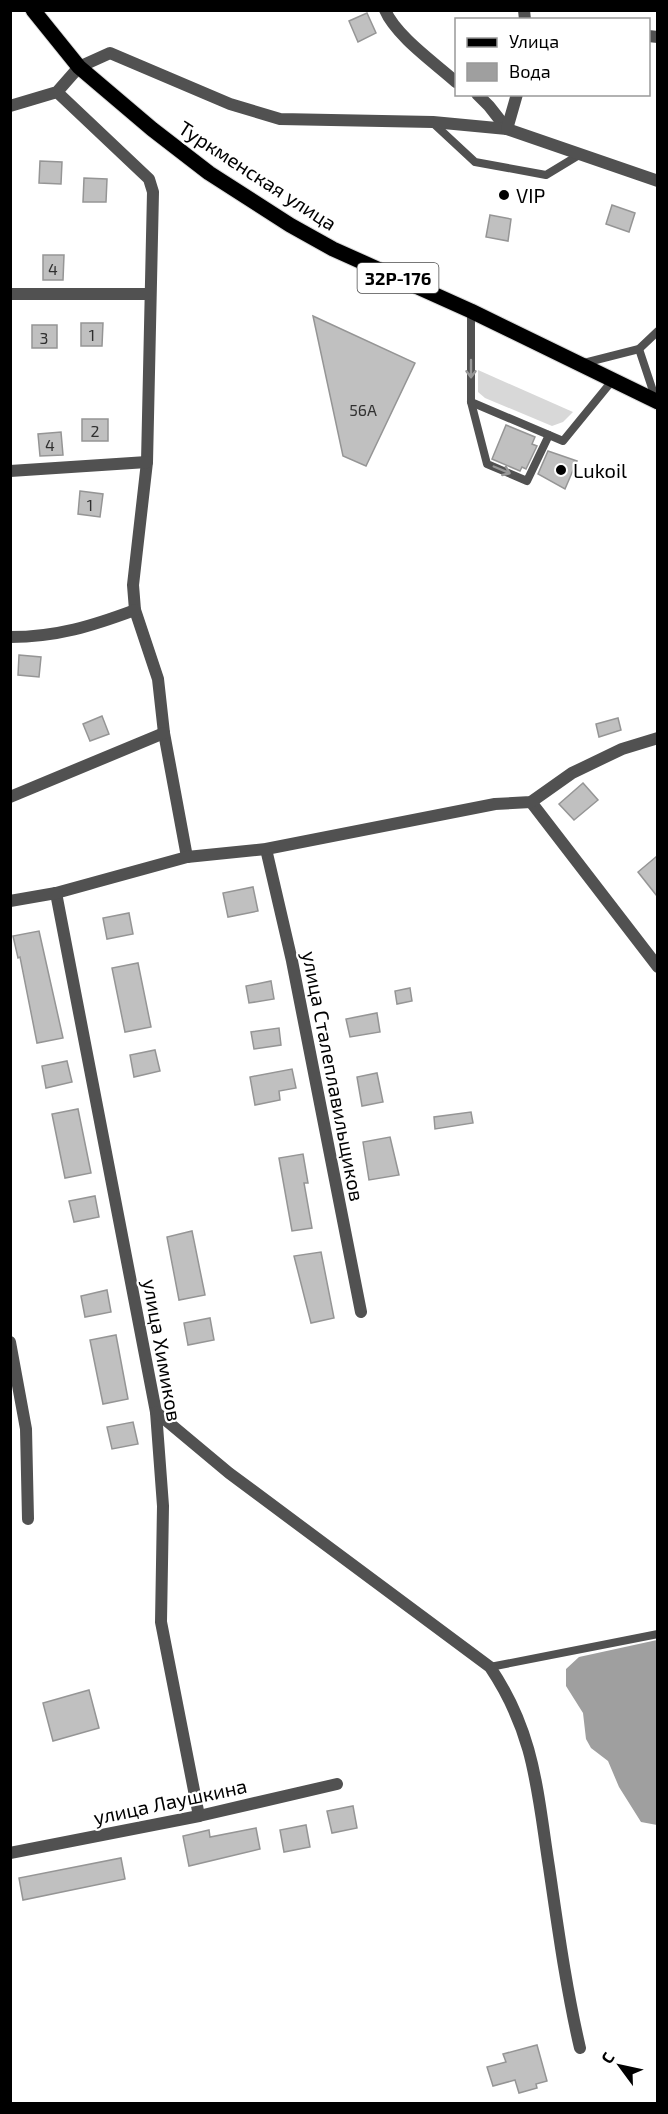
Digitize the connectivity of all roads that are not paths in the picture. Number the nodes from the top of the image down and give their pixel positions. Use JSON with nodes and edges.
{"nodes":[{"id":1,"x":33,"y":10,"type":"edge"},
{"id":2,"x":385,"y":10,"type":"edge"},
{"id":3,"x":79,"y":67,"type":"junction"},
{"id":4,"x":455,"y":81,"type":"edge"},
{"id":5,"x":57,"y":92,"type":"junction"},
{"id":6,"x":479,"y":96,"type":"edge"},
{"id":7,"x":516,"y":96,"type":"edge"},
{"id":8,"x":10,"y":106,"type":"edge"},
{"id":9,"x":433,"y":122,"type":"junction"},
{"id":10,"x":507,"y":129,"type":"junction"},
{"id":11,"x":579,"y":154,"type":"junction"},
{"id":12,"x":657,"y":181,"type":"edge"},
{"id":13,"x":10,"y":294,"type":"edge"},
{"id":14,"x":148,"y":294,"type":"junction"},
{"id":15,"x":471,"y":311,"type":"junction"},
{"id":16,"x":657,"y":331,"type":"edge"},
{"id":17,"x":639,"y":349,"type":"junction"},
{"id":18,"x":577,"y":364,"type":"junction"},
{"id":19,"x":612,"y":381,"type":"junction"},
{"id":20,"x":471,"y":402,"type":"junction"},
{"id":21,"x":657,"y":402,"type":"edge"},
{"id":22,"x":549,"y":435,"type":"junction"},
{"id":23,"x":147,"y":462,"type":"junction"},
{"id":24,"x":10,"y":471,"type":"edge"},
{"id":25,"x":135,"y":610,"type":"junction"},
{"id":26,"x":10,"y":637,"type":"edge"},
{"id":27,"x":164,"y":733,"type":"junction"},
{"id":28,"x":657,"y":738,"type":"edge"},
{"id":29,"x":10,"y":797,"type":"edge"},
{"id":30,"x":531,"y":802,"type":"junction"},
{"id":31,"x":266,"y":849,"type":"junction"},
{"id":32,"x":187,"y":857,"type":"junction"},
{"id":33,"x":57,"y":893,"type":"junction"},
{"id":34,"x":10,"y":901,"type":"edge"},
{"id":35,"x":657,"y":968,"type":"edge"},
{"id":36,"x":361,"y":1312,"type":"dead end"},
{"id":37,"x":10,"y":1342,"type":"edge"},
{"id":38,"x":156,"y":1412,"type":"junction"},
{"id":39,"x":28,"y":1519,"type":"dead end"},
{"id":40,"x":657,"y":1634,"type":"edge"},
{"id":41,"x":490,"y":1667,"type":"junction"},
{"id":42,"x":338,"y":1784,"type":"dead end"},
{"id":43,"x":199,"y":1816,"type":"junction"},
{"id":44,"x":10,"y":1853,"type":"edge"},
{"id":45,"x":580,"y":2048,"type":"dead end"}],
"edges":[{"from":1,"to":3,"type":"main road","name":"Туркменская улица","number":"32Р-176"},
{"from":2,"to":4,"type":"street"},
{"from":3,"to":5,"type":"street"},
{"from":3,"to":9,"type":"street"},
{"from":3,"to":15,"type":"main road","name":"Туркменская улица","number":"32Р-176"},
{"from":5,"to":8,"type":"street"},
{"from":5,"to":14,"type":"street"},
{"from":6,"to":10,"type":"street"},
{"from":7,"to":10,"type":"street"},
{"from":9,"to":10,"type":"street"},
{"from":9,"to":11,"type":"lane"},
{"from":10,"to":11,"type":"street"},
{"from":11,"to":12,"type":"street"},
{"from":13,"to":14,"type":"street"},
{"from":14,"to":23,"type":"street"},
{"from":15,"to":18,"type":"main road","name":"Туркменская улица","number":"32Р-176"},
{"from":15,"to":20,"type":"lane","one_way":true},
{"from":16,"to":17,"type":"lane"},
{"from":17,"to":18,"type":"lane"},
{"from":17,"to":21,"type":"lane"},
{"from":18,"to":19,"type":"main road","name":"Туркменская улица","number":"32Р-176"},
{"from":19,"to":21,"type":"main road","name":"Туркменская улица","number":"32Р-176"},
{"from":19,"to":22,"type":"lane"},
{"from":20,"to":22,"type":"lane"},
{"from":20,"to":22,"type":"lane","one_way":true},
{"from":23,"to":24,"type":"street"},
{"from":23,"to":25,"type":"street"},
{"from":25,"to":26,"type":"street"},
{"from":25,"to":27,"type":"street"},
{"from":27,"to":29,"type":"street"},
{"from":27,"to":32,"type":"street"},
{"from":28,"to":30,"type":"street"},
{"from":30,"to":31,"type":"street"},
{"from":30,"to":35,"type":"street"},
{"from":31,"to":32,"type":"street"},
{"from":31,"to":36,"type":"street","name":"улица Сталеплавильщиков"},
{"from":32,"to":33,"type":"street"},
{"from":33,"to":34,"type":"street"},
{"from":33,"to":38,"type":"street","name":"улица Химиков"},
{"from":37,"to":39,"type":"street"},
{"from":38,"to":41,"type":"street"},
{"from":38,"to":43,"type":"street","name":"улица Химиков"},
{"from":40,"to":41,"type":"lane"},
{"from":41,"to":45,"type":"street"},
{"from":42,"to":43,"type":"street","name":"улица Лаушкина"},
{"from":43,"to":44,"type":"street","name":"улица Лаушкина"}]}
